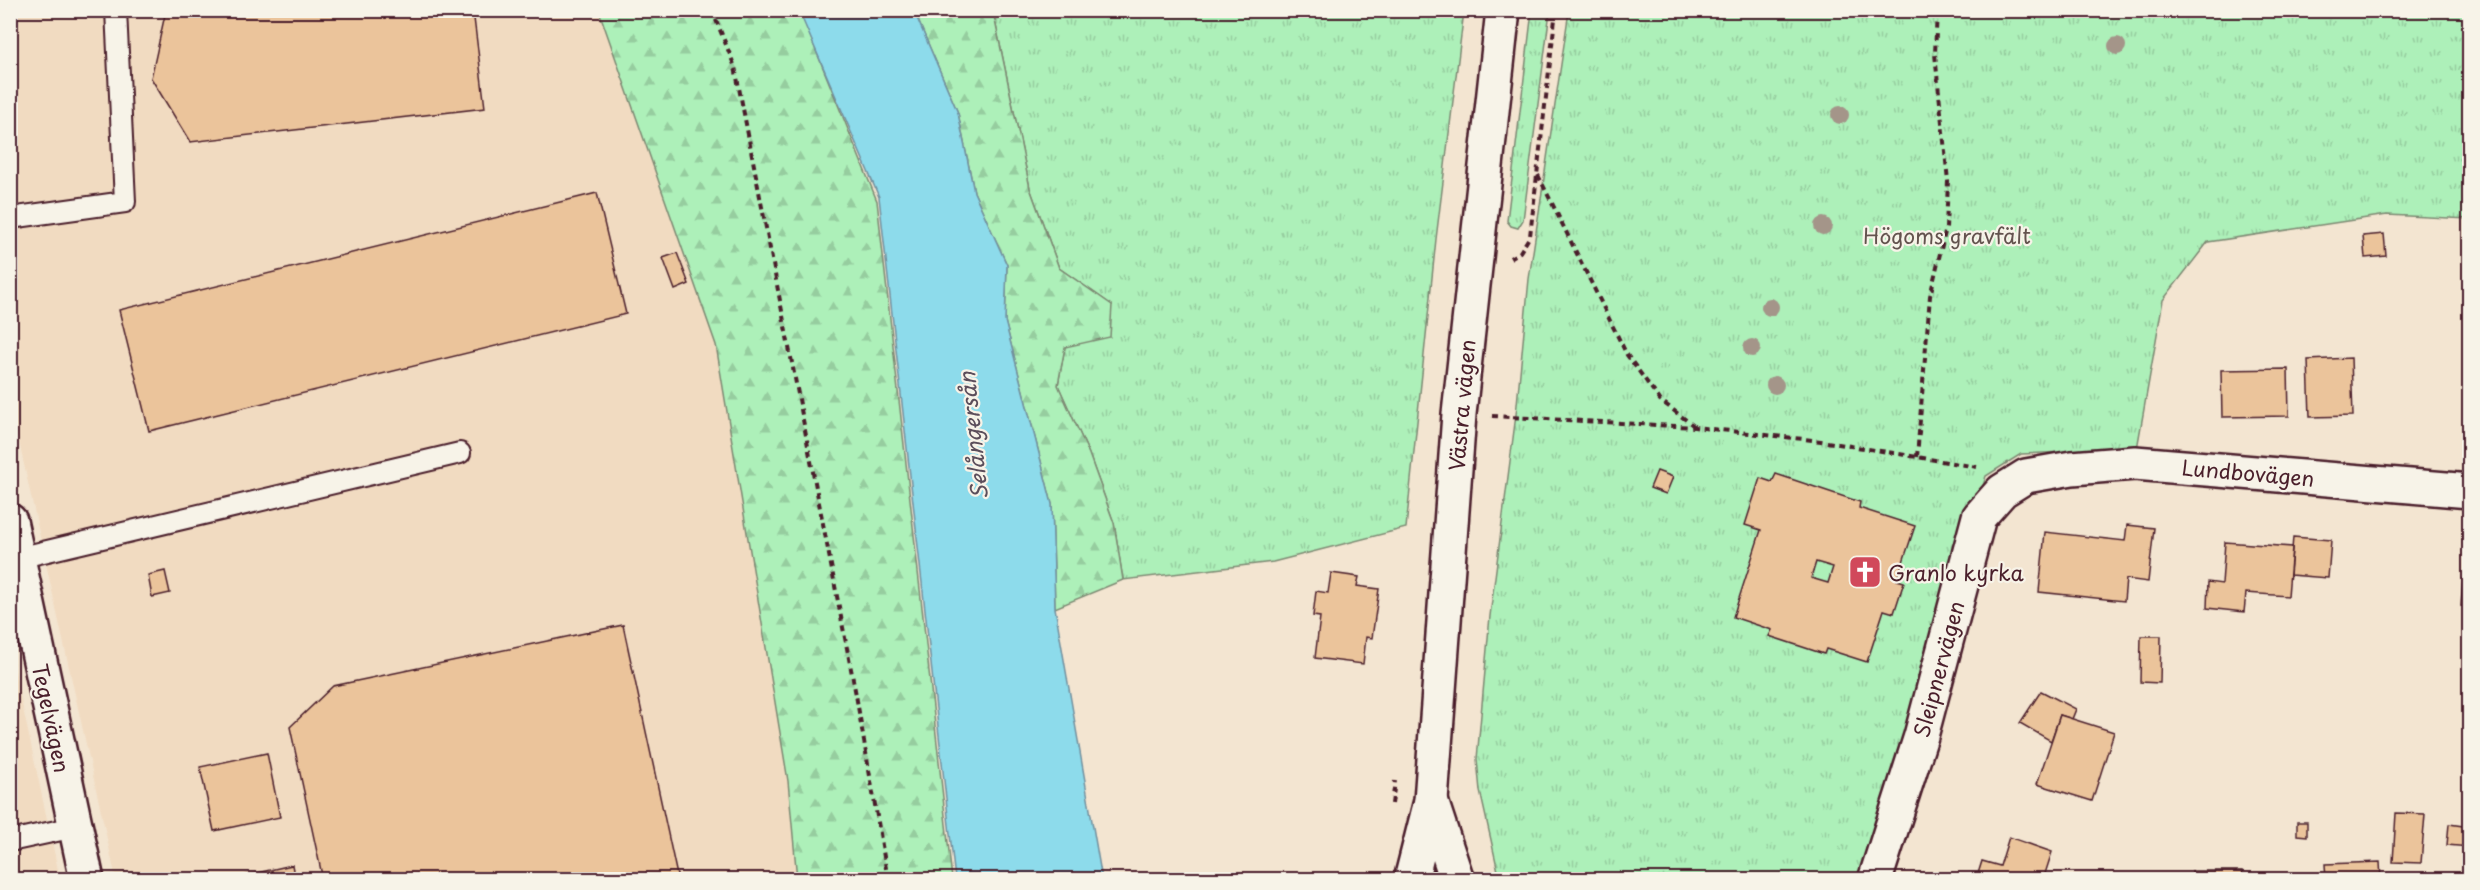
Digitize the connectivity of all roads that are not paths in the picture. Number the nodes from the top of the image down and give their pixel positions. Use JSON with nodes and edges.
{"nodes":[{"id":1,"x":116,"y":10,"type":"edge"},
{"id":2,"x":1503,"y":10,"type":"edge"},
{"id":3,"x":10,"y":218,"type":"edge"},
{"id":4,"x":460,"y":453,"type":"dead end"},
{"id":5,"x":2026,"y":476,"type":"joint"},
{"id":6,"x":2469,"y":491,"type":"edge"},
{"id":7,"x":10,"y":521,"type":"edge"},
{"id":8,"x":18,"y":558,"type":"junction"},
{"id":9,"x":1431,"y":801,"type":"junction"},
{"id":10,"x":75,"y":827,"type":"junction"},
{"id":11,"x":10,"y":841,"type":"edge"},
{"id":12,"x":87,"y":879,"type":"edge"},
{"id":13,"x":1411,"y":879,"type":"edge"},
{"id":14,"x":1456,"y":879,"type":"edge"},
{"id":15,"x":1875,"y":879,"type":"edge"}],
"edges":[{"from":1,"to":3,"type":"lane"},
{"from":2,"to":9,"type":"street","name":"Västra vägen"},
{"from":4,"to":8,"type":"lane"},
{"from":5,"to":6,"type":"street","name":"Lundbovägen"},
{"from":5,"to":15,"type":"street","name":"Sleipnervägen"},
{"from":7,"to":8,"type":"street","name":"Tegelvägen"},
{"from":8,"to":10,"type":"street","name":"Tegelvägen"},
{"from":9,"to":13,"type":"street","name":"Västra vägen"},
{"from":9,"to":14,"type":"street","name":"Västra vägen"},
{"from":10,"to":11,"type":"lane"},
{"from":10,"to":12,"type":"street","name":"Tegelvägen"}]}
